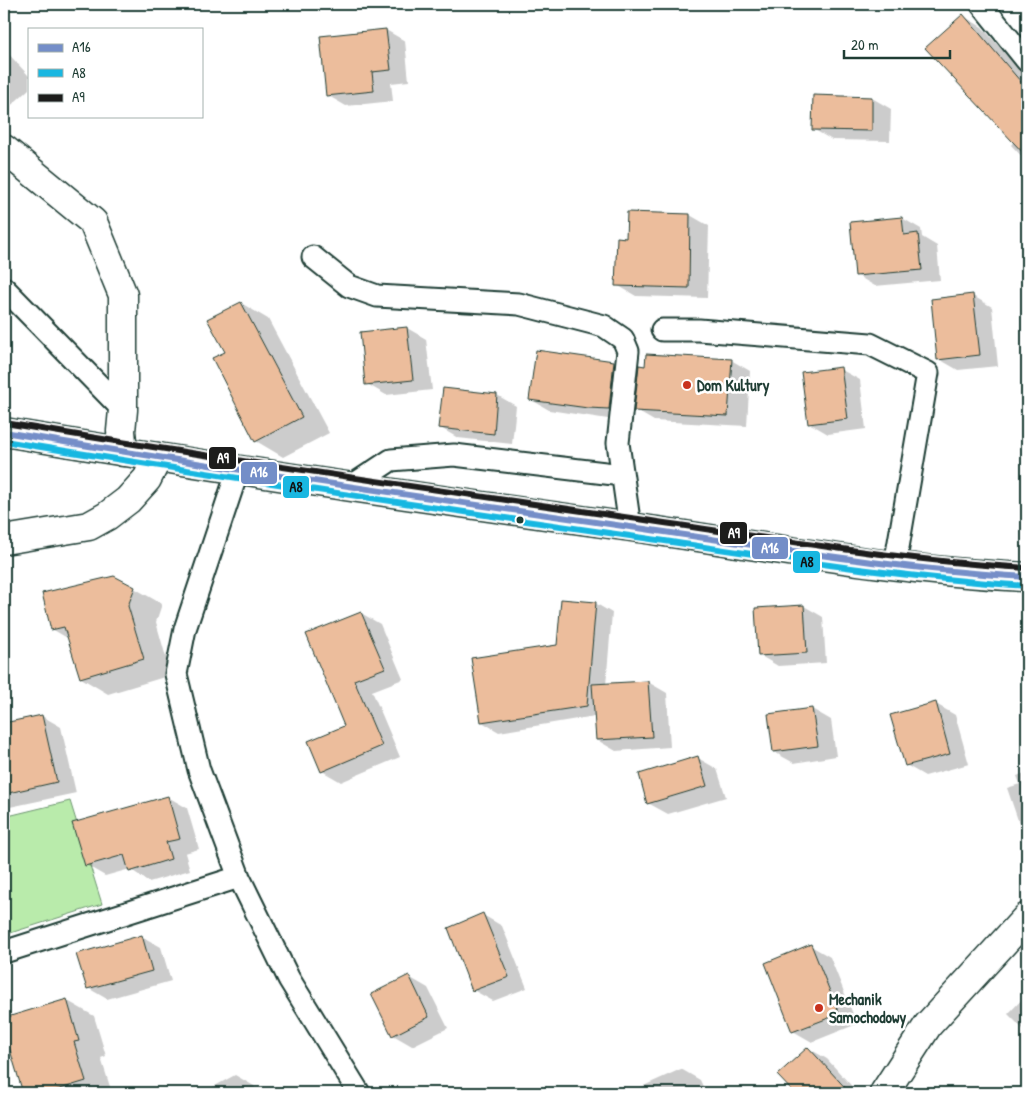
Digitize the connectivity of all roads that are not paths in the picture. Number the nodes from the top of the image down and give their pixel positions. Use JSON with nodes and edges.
{"nodes":[{"id":1,"x":981,"y":4,"type":"edge"},
{"id":2,"x":1027,"y":61,"type":"edge"},
{"id":3,"x":4,"y":149,"type":"edge"},
{"id":4,"x":313,"y":257,"type":"dead end"},
{"id":5,"x":4,"y":288,"type":"edge"},
{"id":6,"x":662,"y":330,"type":"dead end"},
{"id":7,"x":123,"y":410,"type":"junction"},
{"id":8,"x":4,"y":432,"type":"edge"},
{"id":9,"x":124,"y":452,"type":"junction"},
{"id":10,"x":158,"y":457,"type":"junction"},
{"id":11,"x":238,"y":470,"type":"junction"},
{"id":12,"x":622,"y":475,"type":"junction"},
{"id":13,"x":350,"y":487,"type":"junction"},
{"id":14,"x":630,"y":527,"type":"junction"},
{"id":15,"x":4,"y":540,"type":"edge"},
{"id":16,"x":895,"y":565,"type":"junction"},
{"id":17,"x":1027,"y":578,"type":"edge"},
{"id":18,"x":239,"y":877,"type":"junction"},
{"id":19,"x":1027,"y":917,"type":"edge"},
{"id":20,"x":4,"y":952,"type":"edge"},
{"id":21,"x":359,"y":1093,"type":"edge"},
{"id":22,"x":884,"y":1093,"type":"edge"}],
"edges":[{"from":1,"to":2,"type":"lane"},
{"from":3,"to":7,"type":"main road"},
{"from":4,"to":12,"type":"lane"},
{"from":5,"to":7,"type":"lane"},
{"from":6,"to":16,"type":"lane"},
{"from":7,"to":9,"type":"main road"},
{"from":8,"to":9,"type":"main road"},
{"from":9,"to":10,"type":"main road"},
{"from":10,"to":11,"type":"main road"},
{"from":10,"to":15,"type":"main road"},
{"from":11,"to":13,"type":"main road"},
{"from":11,"to":18,"type":"lane"},
{"from":12,"to":13,"type":"lane"},
{"from":12,"to":14,"type":"lane"},
{"from":13,"to":14,"type":"main road"},
{"from":14,"to":16,"type":"main road"},
{"from":16,"to":17,"type":"main road"},
{"from":18,"to":20,"type":"lane"},
{"from":18,"to":21,"type":"lane"},
{"from":19,"to":22,"type":"main road"}]}
